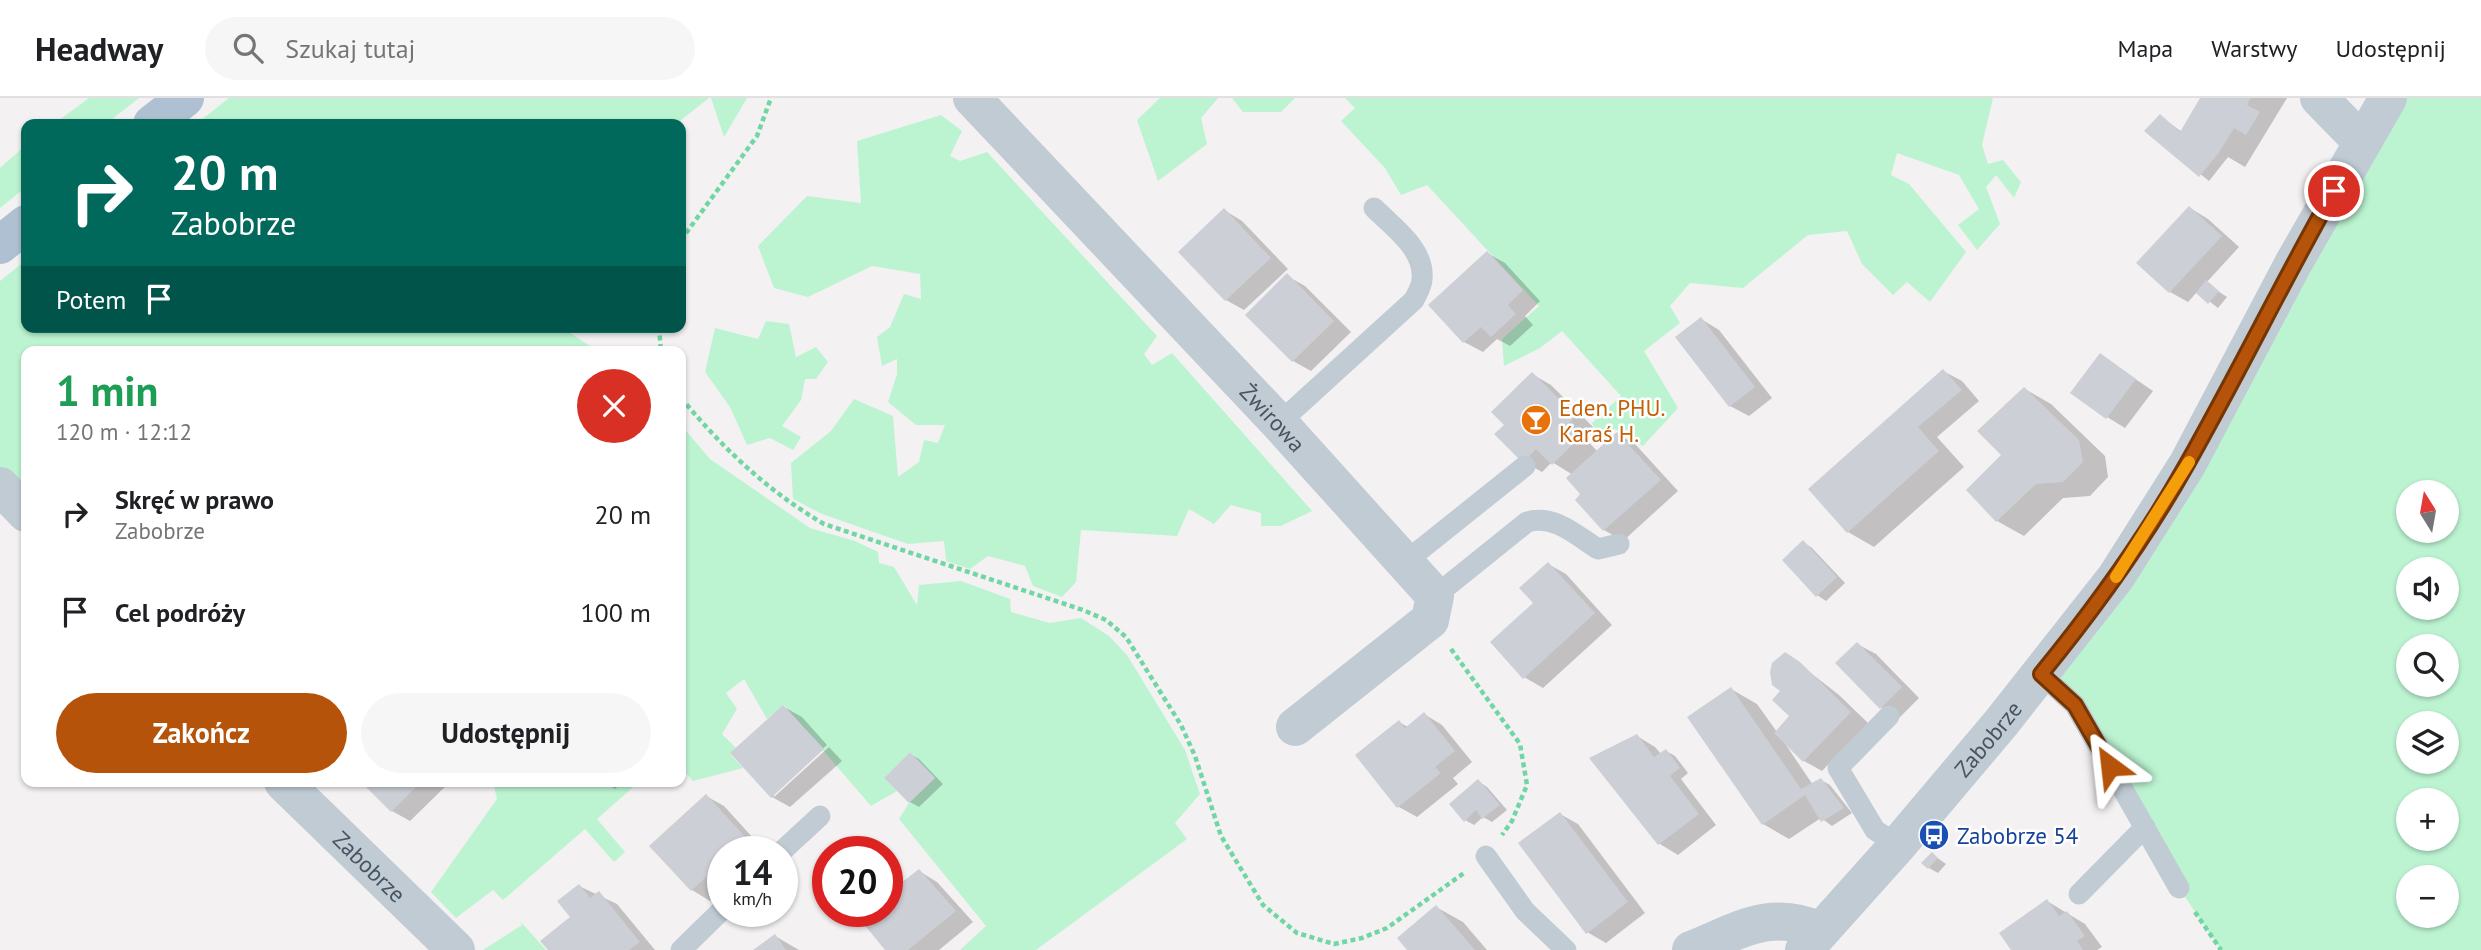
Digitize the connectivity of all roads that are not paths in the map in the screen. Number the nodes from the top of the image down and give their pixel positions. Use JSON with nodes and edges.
{"nodes":[{"id":1,"x":185,"y":98,"type":"edge"},
{"id":2,"x":972,"y":98,"type":"edge"},
{"id":3,"x":2319,"y":98,"type":"edge"},
{"id":4,"x":2388,"y":98,"type":"edge"},
{"id":5,"x":158,"y":119,"type":"edge"},
{"id":6,"x":2362,"y":142,"type":"junction"},
{"id":7,"x":1374,"y":208,"type":"dead end"},
{"id":8,"x":21,"y":228,"type":"edge"},
{"id":9,"x":0,"y":245,"type":"edge"},
{"id":10,"x":1279,"y":423,"type":"junction"},
{"id":11,"x":1525,"y":466,"type":"dead end"},
{"id":12,"x":0,"y":486,"type":"edge"},
{"id":13,"x":21,"y":508,"type":"edge"},
{"id":14,"x":1619,"y":544,"type":"dead end"},
{"id":15,"x":1405,"y":562,"type":"junction"},
{"id":16,"x":1433,"y":608,"type":"junction"},
{"id":17,"x":2041,"y":674,"type":"junction"},
{"id":18,"x":1889,"y":716,"type":"dead end"},
{"id":19,"x":1295,"y":727,"type":"dead end"},
{"id":20,"x":288,"y":787,"type":"edge"},
{"id":21,"x":820,"y":816,"type":"dead end"},
{"id":22,"x":2145,"y":827,"type":"junction"},
{"id":23,"x":798,"y":836,"type":"edge"},
{"id":24,"x":1898,"y":845,"type":"junction"},
{"id":25,"x":1486,"y":856,"type":"road end"},
{"id":26,"x":2179,"y":888,"type":"road end"},
{"id":27,"x":2079,"y":894,"type":"dead end"},
{"id":28,"x":707,"y":925,"type":"edge"},
{"id":29,"x":1801,"y":925,"type":"edge"},
{"id":30,"x":456,"y":950,"type":"edge"},
{"id":31,"x":681,"y":950,"type":"edge"},
{"id":32,"x":1566,"y":950,"type":"edge"},
{"id":33,"x":1691,"y":950,"type":"edge"}],
"edges":[{"from":1,"to":5,"type":"main road"},
{"from":2,"to":10,"type":"street","name":"Żwirowa"},
{"from":3,"to":6,"type":"street"},
{"from":4,"to":6,"type":"street","name":"Zabobrze"},
{"from":6,"to":17,"type":"street","name":"Zabobrze"},
{"from":7,"to":10,"type":"lane"},
{"from":8,"to":9,"type":"main road"},
{"from":10,"to":15,"type":"street","name":"Żwirowa"},
{"from":11,"to":15,"type":"lane"},
{"from":12,"to":13,"type":"street"},
{"from":14,"to":16,"type":"lane"},
{"from":15,"to":16,"type":"street","name":"Żwirowa"},
{"from":16,"to":19,"type":"street"},
{"from":17,"to":22,"type":"lane"},
{"from":17,"to":24,"type":"street","name":"Zabobrze"},
{"from":18,"to":24,"type":"lane"},
{"from":20,"to":30,"type":"street","name":"Zabobrze"},
{"from":21,"to":23,"type":"lane"},
{"from":22,"to":26,"type":"lane"},
{"from":22,"to":27,"type":"lane"},
{"from":24,"to":29,"type":"street","name":"Zabobrze"},
{"from":25,"to":32,"type":"lane"},
{"from":28,"to":31,"type":"lane"},
{"from":29,"to":33,"type":"street","name":"Zabobrze"}]}
